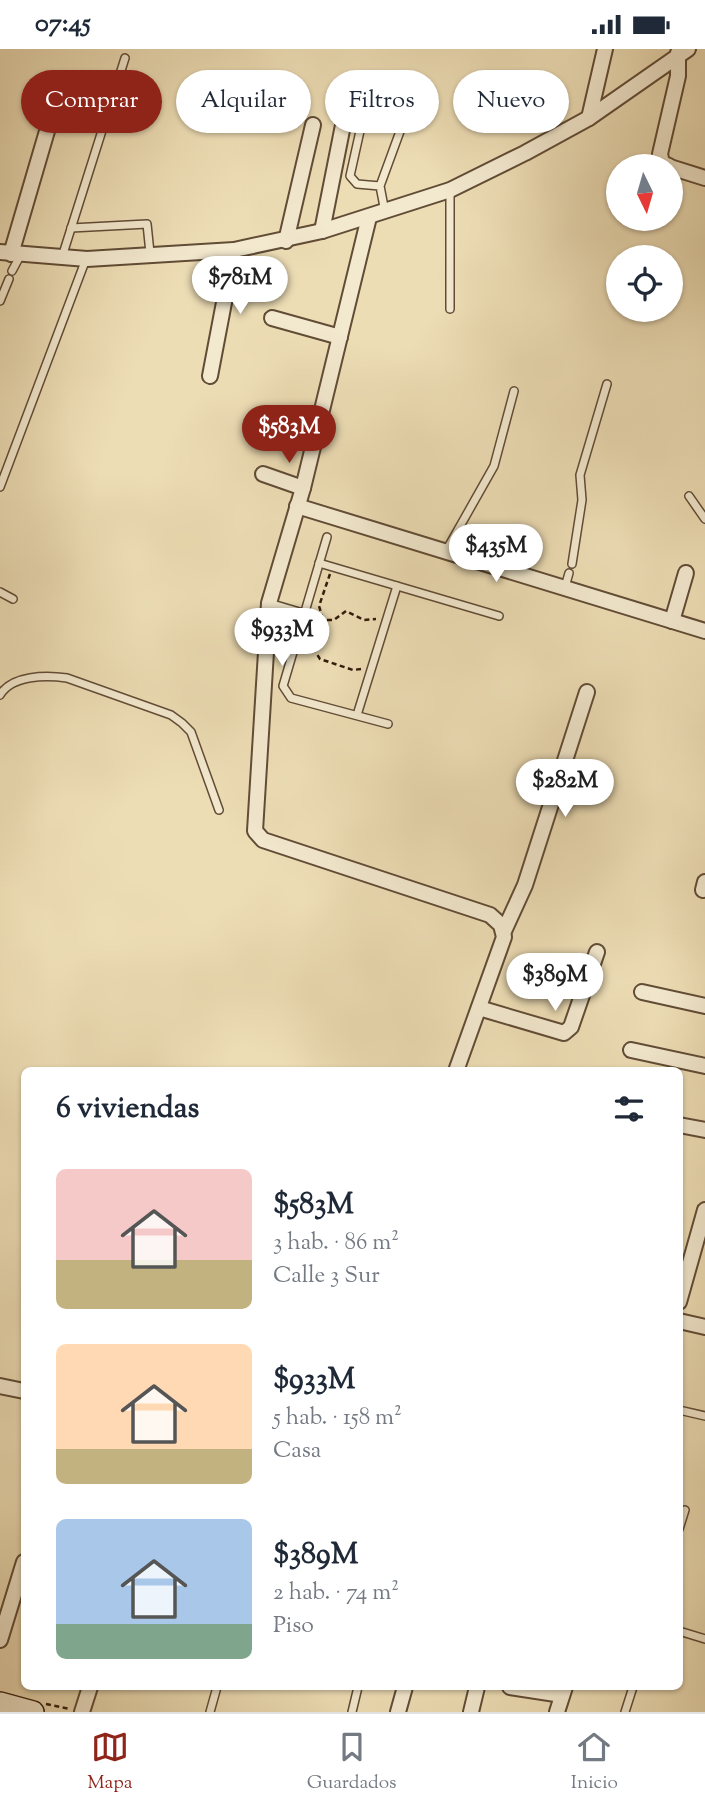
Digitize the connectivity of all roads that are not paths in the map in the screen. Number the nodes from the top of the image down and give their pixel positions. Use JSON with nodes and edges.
{"nodes":[{"id":1,"x":605,"y":49,"type":"edge"},
{"id":2,"x":683,"y":51,"type":"edge"},
{"id":3,"x":125,"y":58,"type":"dead end"},
{"id":4,"x":589,"y":118,"type":"junction"},
{"id":5,"x":313,"y":125,"type":"dead end"},
{"id":6,"x":46,"y":133,"type":"edge"},
{"id":7,"x":341,"y":133,"type":"edge"},
{"id":8,"x":660,"y":154,"type":"edge"},
{"id":9,"x":683,"y":171,"type":"edge"},
{"id":10,"x":705,"y":179,"type":"edge"},
{"id":11,"x":380,"y":186,"type":"junction"},
{"id":12,"x":450,"y":190,"type":"junction"},
{"id":13,"x":385,"y":212,"type":"junction"},
{"id":14,"x":369,"y":217,"type":"junction"},
{"id":15,"x":71,"y":228,"type":"junction"},
{"id":16,"x":321,"y":231,"type":"junction"},
{"id":17,"x":286,"y":241,"type":"junction"},
{"id":18,"x":234,"y":250,"type":"junction"},
{"id":19,"x":150,"y":253,"type":"junction"},
{"id":20,"x":10,"y":254,"type":"edge"},
{"id":21,"x":62,"y":257,"type":"junction"},
{"id":22,"x":87,"y":259,"type":"junction"},
{"id":23,"x":0,"y":301,"type":"edge"},
{"id":24,"x":450,"y":309,"type":"dead end"},
{"id":25,"x":272,"y":318,"type":"dead end"},
{"id":26,"x":340,"y":337,"type":"junction"},
{"id":27,"x":211,"y":376,"type":"dead end"},
{"id":28,"x":607,"y":384,"type":"dead end"},
{"id":29,"x":514,"y":391,"type":"dead end"},
{"id":30,"x":269,"y":416,"type":"dead end"},
{"id":31,"x":315,"y":432,"type":"junction"},
{"id":32,"x":263,"y":474,"type":"dead end"},
{"id":33,"x":0,"y":487,"type":"edge"},
{"id":34,"x":303,"y":488,"type":"junction"},
{"id":35,"x":689,"y":496,"type":"dead end"},
{"id":36,"x":296,"y":506,"type":"junction"},
{"id":37,"x":705,"y":519,"type":"edge"},
{"id":38,"x":327,"y":537,"type":"dead end"},
{"id":39,"x":446,"y":551,"type":"junction"},
{"id":40,"x":319,"y":563,"type":"junction"},
{"id":41,"x":572,"y":564,"type":"dead end"},
{"id":42,"x":686,"y":573,"type":"dead end"},
{"id":43,"x":397,"y":586,"type":"junction"},
{"id":44,"x":0,"y":592,"type":"edge"},
{"id":45,"x":13,"y":599,"type":"dead end"},
{"id":46,"x":269,"y":603,"type":"junction"},
{"id":47,"x":303,"y":613,"type":"junction"},
{"id":48,"x":499,"y":616,"type":"dead end"},
{"id":49,"x":267,"y":620,"type":"junction"},
{"id":50,"x":672,"y":621,"type":"junction"},
{"id":51,"x":298,"y":628,"type":"junction"},
{"id":52,"x":705,"y":630,"type":"edge"},
{"id":53,"x":587,"y":692,"type":"dead end"},
{"id":54,"x":0,"y":695,"type":"edge"},
{"id":55,"x":358,"y":715,"type":"junction"},
{"id":56,"x":388,"y":724,"type":"dead end"},
{"id":57,"x":219,"y":810,"type":"dead end"},
{"id":58,"x":504,"y":931,"type":"junction"},
{"id":59,"x":597,"y":952,"type":"dead end"},
{"id":60,"x":642,"y":992,"type":"dead end"},
{"id":61,"x":705,"y":1006,"type":"edge"},
{"id":62,"x":478,"y":1008,"type":"junction"},
{"id":63,"x":631,"y":1050,"type":"dead end"},
{"id":64,"x":705,"y":1066,"type":"edge"},
{"id":65,"x":457,"y":1067,"type":"edge"},
{"id":66,"x":683,"y":1126,"type":"edge"},
{"id":67,"x":705,"y":1131,"type":"edge"},
{"id":68,"x":705,"y":1210,"type":"edge"},
{"id":69,"x":702,"y":1229,"type":"edge"},
{"id":70,"x":683,"y":1289,"type":"edge"},
{"id":71,"x":683,"y":1322,"type":"edge"},
{"id":72,"x":705,"y":1327,"type":"edge"},
{"id":73,"x":0,"y":1386,"type":"edge"},
{"id":74,"x":21,"y":1390,"type":"edge"},
{"id":75,"x":683,"y":1411,"type":"edge"},
{"id":76,"x":705,"y":1416,"type":"edge"},
{"id":77,"x":685,"y":1510,"type":"dead end"},
{"id":78,"x":683,"y":1516,"type":"edge"},
{"id":79,"x":21,"y":1572,"type":"edge"},
{"id":80,"x":683,"y":1632,"type":"edge"},
{"id":81,"x":705,"y":1639,"type":"edge"},
{"id":82,"x":0,"y":1640,"type":"edge"},
{"id":83,"x":89,"y":1690,"type":"edge"},
{"id":84,"x":216,"y":1690,"type":"edge"},
{"id":85,"x":357,"y":1690,"type":"edge"},
{"id":86,"x":404,"y":1690,"type":"edge"},
{"id":87,"x":476,"y":1690,"type":"edge"},
{"id":88,"x":632,"y":1690,"type":"edge"},
{"id":89,"x":564,"y":1691,"type":"edge"},
{"id":90,"x":0,"y":1703,"type":"edge"},
{"id":91,"x":33,"y":1712,"type":"edge"},
{"id":92,"x":82,"y":1712,"type":"edge"},
{"id":93,"x":210,"y":1712,"type":"edge"},
{"id":94,"x":352,"y":1712,"type":"edge"},
{"id":95,"x":398,"y":1712,"type":"edge"},
{"id":96,"x":471,"y":1712,"type":"edge"},
{"id":97,"x":557,"y":1712,"type":"edge"},
{"id":98,"x":625,"y":1712,"type":"edge"}],
"edges":[{"from":1,"to":4,"type":"street"},
{"from":2,"to":4,"type":"street"},
{"from":2,"to":8,"type":"street"},
{"from":3,"to":15,"type":"lane"},
{"from":4,"to":12,"type":"street"},
{"from":5,"to":17,"type":"street"},
{"from":6,"to":20,"type":"street"},
{"from":7,"to":16,"type":"street"},
{"from":9,"to":10,"type":"street"},
{"from":11,"to":11,"type":"lane"},
{"from":11,"to":13,"type":"lane"},
{"from":12,"to":13,"type":"street"},
{"from":12,"to":24,"type":"lane"},
{"from":13,"to":14,"type":"street"},
{"from":14,"to":16,"type":"street"},
{"from":14,"to":26,"type":"street"},
{"from":15,"to":19,"type":"lane"},
{"from":15,"to":21,"type":"lane"},
{"from":16,"to":17,"type":"street"},
{"from":17,"to":18,"type":"street"},
{"from":18,"to":19,"type":"street"},
{"from":18,"to":27,"type":"street"},
{"from":19,"to":22,"type":"street"},
{"from":20,"to":21,"type":"street"},
{"from":20,"to":23,"type":"lane"},
{"from":21,"to":22,"type":"street"},
{"from":22,"to":33,"type":"lane"},
{"from":25,"to":26,"type":"street"},
{"from":26,"to":31,"type":"street"},
{"from":28,"to":41,"type":"lane"},
{"from":29,"to":39,"type":"lane"},
{"from":30,"to":31,"type":"street"},
{"from":31,"to":34,"type":"street"},
{"from":32,"to":34,"type":"street"},
{"from":34,"to":36,"type":"street"},
{"from":35,"to":37,"type":"lane"},
{"from":36,"to":39,"type":"street"},
{"from":36,"to":46,"type":"street"},
{"from":38,"to":40,"type":"lane"},
{"from":39,"to":50,"type":"street"},
{"from":40,"to":43,"type":"lane"},
{"from":40,"to":47,"type":"lane"},
{"from":42,"to":50,"type":"street"},
{"from":43,"to":48,"type":"lane"},
{"from":43,"to":55,"type":"lane"},
{"from":44,"to":45,"type":"lane"},
{"from":46,"to":47,"type":"lane"},
{"from":46,"to":49,"type":"street"},
{"from":47,"to":51,"type":"lane"},
{"from":49,"to":51,"type":"lane"},
{"from":49,"to":58,"type":"street"},
{"from":50,"to":52,"type":"street"},
{"from":51,"to":55,"type":"lane"},
{"from":53,"to":58,"type":"street"},
{"from":54,"to":57,"type":"lane"},
{"from":55,"to":56,"type":"lane"},
{"from":58,"to":62,"type":"street"},
{"from":59,"to":62,"type":"street"},
{"from":60,"to":61,"type":"street"},
{"from":62,"to":65,"type":"street"},
{"from":63,"to":64,"type":"street"},
{"from":66,"to":67,"type":"street"},
{"from":68,"to":69,"type":"street"},
{"from":69,"to":70,"type":"street"},
{"from":71,"to":72,"type":"street"},
{"from":73,"to":74,"type":"street"},
{"from":75,"to":76,"type":"lane"},
{"from":77,"to":78,"type":"lane"},
{"from":79,"to":82,"type":"street"},
{"from":80,"to":81,"type":"lane"},
{"from":83,"to":92,"type":"street"},
{"from":84,"to":93,"type":"lane"},
{"from":85,"to":94,"type":"lane"},
{"from":86,"to":95,"type":"street"},
{"from":87,"to":96,"type":"street"},
{"from":88,"to":98,"type":"lane"},
{"from":89,"to":97,"type":"street"},
{"from":90,"to":91,"type":"main road"}]}
